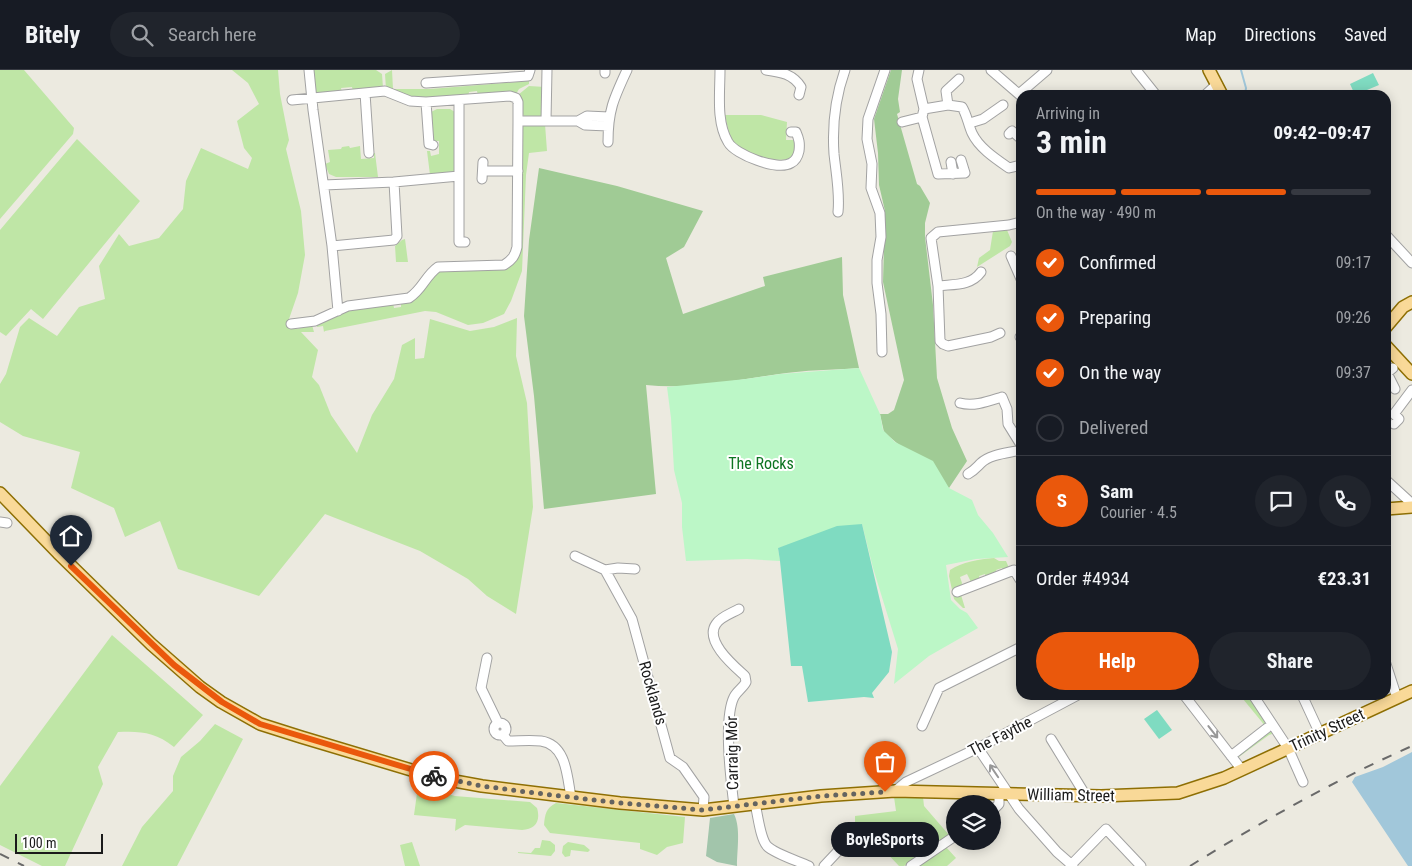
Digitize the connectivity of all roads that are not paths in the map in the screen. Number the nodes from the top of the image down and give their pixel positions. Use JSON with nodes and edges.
{"nodes":[{"id":1,"x":309,"y":70,"type":"edge"},
{"id":2,"x":530,"y":70,"type":"edge"},
{"id":3,"x":547,"y":70,"type":"edge"},
{"id":4,"x":627,"y":70,"type":"edge"},
{"id":5,"x":720,"y":70,"type":"edge"},
{"id":6,"x":766,"y":70,"type":"edge"},
{"id":7,"x":845,"y":70,"type":"edge"},
{"id":8,"x":885,"y":70,"type":"edge"},
{"id":9,"x":919,"y":70,"type":"edge"},
{"id":10,"x":991,"y":70,"type":"edge"},
{"id":11,"x":1047,"y":70,"type":"edge"},
{"id":12,"x":1136,"y":70,"type":"edge"},
{"id":13,"x":1209,"y":70,"type":"edge"},
{"id":14,"x":959,"y":78,"type":"dead end"},
{"id":15,"x":426,"y":83,"type":"dead end"},
{"id":16,"x":1217,"y":84,"type":"junction"},
{"id":17,"x":1025,"y":90,"type":"edge"},
{"id":18,"x":1152,"y":90,"type":"edge"},
{"id":19,"x":1210,"y":90,"type":"edge"},
{"id":20,"x":1220,"y":90,"type":"edge"},
{"id":21,"x":1016,"y":92,"type":"edge"},
{"id":22,"x":365,"y":93,"type":"junction"},
{"id":23,"x":799,"y":94,"type":"dead end"},
{"id":24,"x":312,"y":98,"type":"junction"},
{"id":25,"x":292,"y":100,"type":"dead end"},
{"id":26,"x":459,"y":101,"type":"junction"},
{"id":27,"x":426,"y":102,"type":"junction"},
{"id":28,"x":948,"y":105,"type":"junction"},
{"id":29,"x":1003,"y":105,"type":"dead end"},
{"id":30,"x":923,"y":113,"type":"junction"},
{"id":31,"x":546,"y":120,"type":"junction"},
{"id":32,"x":518,"y":121,"type":"junction"},
{"id":33,"x":608,"y":121,"type":"junction"},
{"id":34,"x":902,"y":122,"type":"dead end"},
{"id":35,"x":970,"y":123,"type":"junction"},
{"id":36,"x":790,"y":132,"type":"dead end"},
{"id":37,"x":1009,"y":134,"type":"dead end"},
{"id":38,"x":1016,"y":135,"type":"edge"},
{"id":39,"x":608,"y":142,"type":"dead end"},
{"id":40,"x":434,"y":145,"type":"dead end"},
{"id":41,"x":367,"y":150,"type":"dead end"},
{"id":42,"x":961,"y":160,"type":"dead end"},
{"id":43,"x":951,"y":162,"type":"dead end"},
{"id":44,"x":1016,"y":166,"type":"edge"},
{"id":45,"x":482,"y":171,"type":"dead end"},
{"id":46,"x":518,"y":171,"type":"junction"},
{"id":47,"x":953,"y":174,"type":"junction"},
{"id":48,"x":459,"y":176,"type":"junction"},
{"id":49,"x":394,"y":182,"type":"junction"},
{"id":50,"x":324,"y":185,"type":"junction"},
{"id":51,"x":838,"y":212,"type":"dead end"},
{"id":52,"x":1016,"y":223,"type":"edge"},
{"id":53,"x":1391,"y":235,"type":"edge"},
{"id":54,"x":465,"y":242,"type":"dead end"},
{"id":55,"x":332,"y":246,"type":"junction"},
{"id":56,"x":1011,"y":256,"type":"dead end"},
{"id":57,"x":1412,"y":263,"type":"edge"},
{"id":58,"x":1016,"y":268,"type":"edge"},
{"id":59,"x":981,"y":272,"type":"dead end"},
{"id":60,"x":938,"y":286,"type":"junction"},
{"id":61,"x":1412,"y":302,"type":"edge"},
{"id":62,"x":338,"y":310,"type":"junction"},
{"id":63,"x":1391,"y":322,"type":"edge"},
{"id":64,"x":294,"y":327,"type":"dead end"},
{"id":65,"x":1000,"y":333,"type":"dead end"},
{"id":66,"x":882,"y":352,"type":"dead end"},
{"id":67,"x":1391,"y":355,"type":"edge"},
{"id":68,"x":1397,"y":365,"type":"junction"},
{"id":69,"x":1391,"y":370,"type":"edge"},
{"id":70,"x":1412,"y":374,"type":"edge"},
{"id":71,"x":1391,"y":381,"type":"edge"},
{"id":72,"x":1395,"y":389,"type":"dead end"},
{"id":73,"x":1412,"y":390,"type":"edge"},
{"id":74,"x":960,"y":403,"type":"dead end"},
{"id":75,"x":1394,"y":424,"type":"dead end"},
{"id":76,"x":1016,"y":438,"type":"edge"},
{"id":77,"x":1016,"y":451,"type":"edge"},
{"id":78,"x":968,"y":474,"type":"dead end"},
{"id":79,"x":1391,"y":485,"type":"edge"},
{"id":80,"x":0,"y":493,"type":"edge"},
{"id":81,"x":1410,"y":504,"type":"edge"},
{"id":82,"x":1391,"y":508,"type":"edge"},
{"id":83,"x":575,"y":556,"type":"dead end"},
{"id":84,"x":635,"y":569,"type":"dead end"},
{"id":85,"x":605,"y":570,"type":"junction"},
{"id":86,"x":1016,"y":572,"type":"edge"},
{"id":87,"x":964,"y":578,"type":"dead end"},
{"id":88,"x":968,"y":588,"type":"junction"},
{"id":89,"x":957,"y":592,"type":"dead end"},
{"id":90,"x":739,"y":609,"type":"dead end"},
{"id":91,"x":1016,"y":650,"type":"edge"},
{"id":92,"x":487,"y":658,"type":"dead end"},
{"id":93,"x":1391,"y":679,"type":"edge"},
{"id":94,"x":1412,"y":691,"type":"edge"},
{"id":95,"x":1397,"y":698,"type":"junction"},
{"id":96,"x":1061,"y":700,"type":"edge"},
{"id":97,"x":1188,"y":700,"type":"edge"},
{"id":98,"x":1256,"y":700,"type":"edge"},
{"id":99,"x":1304,"y":700,"type":"edge"},
{"id":100,"x":922,"y":726,"type":"dead end"},
{"id":101,"x":1267,"y":728,"type":"dead end"},
{"id":102,"x":1320,"y":734,"type":"junction"},
{"id":103,"x":1051,"y":739,"type":"dead end"},
{"id":104,"x":978,"y":748,"type":"junction"},
{"id":105,"x":1288,"y":748,"type":"junction"},
{"id":106,"x":1231,"y":756,"type":"junction"},
{"id":107,"x":1242,"y":770,"type":"junction"},
{"id":108,"x":921,"y":775,"type":"junction"},
{"id":109,"x":1304,"y":782,"type":"dead end"},
{"id":110,"x":895,"y":791,"type":"junction"},
{"id":111,"x":918,"y":792,"type":"junction"},
{"id":112,"x":1004,"y":794,"type":"junction"},
{"id":113,"x":1086,"y":796,"type":"junction"},
{"id":114,"x":571,"y":797,"type":"junction"},
{"id":115,"x":1001,"y":800,"type":"edge"},
{"id":116,"x":755,"y":804,"type":"junction"},
{"id":117,"x":734,"y":806,"type":"junction"},
{"id":118,"x":703,"y":810,"type":"junction"},
{"id":119,"x":946,"y":842,"type":"edge"},
{"id":120,"x":840,"y":849,"type":"dead end"},
{"id":121,"x":809,"y":866,"type":"edge"},
{"id":122,"x":824,"y":866,"type":"edge"},
{"id":123,"x":911,"y":866,"type":"edge"},
{"id":124,"x":1072,"y":866,"type":"edge"},
{"id":125,"x":1141,"y":866,"type":"edge"}],
"edges":[{"from":1,"to":24,"type":"street"},
{"from":2,"to":15,"type":"street"},
{"from":3,"to":31,"type":"street"},
{"from":4,"to":33,"type":"street"},
{"from":5,"to":36,"type":"street"},
{"from":6,"to":23,"type":"street"},
{"from":7,"to":51,"type":"street"},
{"from":8,"to":66,"type":"street"},
{"from":9,"to":30,"type":"street"},
{"from":10,"to":21,"type":"street"},
{"from":11,"to":17,"type":"street"},
{"from":12,"to":18,"type":"street"},
{"from":13,"to":16,"type":"main road"},
{"from":14,"to":28,"type":"street"},
{"from":16,"to":19,"type":"street"},
{"from":16,"to":20,"type":"main road"},
{"from":22,"to":24,"type":"street"},
{"from":22,"to":27,"type":"street"},
{"from":22,"to":41,"type":"street"},
{"from":24,"to":25,"type":"street"},
{"from":24,"to":50,"type":"street"},
{"from":26,"to":27,"type":"street"},
{"from":26,"to":32,"type":"street"},
{"from":26,"to":48,"type":"street"},
{"from":27,"to":40,"type":"street"},
{"from":28,"to":30,"type":"street"},
{"from":28,"to":35,"type":"street"},
{"from":29,"to":35,"type":"street"},
{"from":30,"to":34,"type":"street"},
{"from":30,"to":47,"type":"street"},
{"from":31,"to":32,"type":"street"},
{"from":31,"to":33,"type":"street"},
{"from":32,"to":46,"type":"street"},
{"from":33,"to":39,"type":"street"},
{"from":35,"to":44,"type":"street"},
{"from":37,"to":38,"type":"street"},
{"from":42,"to":47,"type":"street"},
{"from":43,"to":47,"type":"street"},
{"from":45,"to":46,"type":"street"},
{"from":46,"to":62,"type":"street"},
{"from":48,"to":49,"type":"street"},
{"from":48,"to":54,"type":"street"},
{"from":49,"to":50,"type":"street"},
{"from":49,"to":55,"type":"street"},
{"from":50,"to":55,"type":"street"},
{"from":52,"to":60,"type":"street"},
{"from":53,"to":57,"type":"street"},
{"from":55,"to":62,"type":"street"},
{"from":56,"to":58,"type":"street"},
{"from":59,"to":60,"type":"street"},
{"from":60,"to":65,"type":"street"},
{"from":61,"to":63,"type":"main road"},
{"from":62,"to":64,"type":"street"},
{"from":67,"to":68,"type":"main road"},
{"from":68,"to":69,"type":"street"},
{"from":68,"to":70,"type":"main road"},
{"from":71,"to":72,"type":"street"},
{"from":73,"to":75,"type":"street"},
{"from":74,"to":76,"type":"street"},
{"from":77,"to":78,"type":"street"},
{"from":79,"to":81,"type":"street"},
{"from":80,"to":114,"type":"main road","name":"William Street"},
{"from":81,"to":82,"type":"main road"},
{"from":83,"to":85,"type":"street"},
{"from":84,"to":85,"type":"street"},
{"from":85,"to":118,"type":"street","name":"Rocklands"},
{"from":86,"to":88,"type":"street"},
{"from":87,"to":88,"type":"street"},
{"from":88,"to":89,"type":"street"},
{"from":90,"to":117,"type":"street","name":"Carraig Mór"},
{"from":91,"to":100,"type":"street"},
{"from":92,"to":114,"type":"street"},
{"from":93,"to":95,"type":"street"},
{"from":94,"to":95,"type":"main road","name":"Trinity Street"},
{"from":95,"to":102,"type":"main road","name":"Trinity Street"},
{"from":96,"to":104,"type":"street","name":"The Faythe"},
{"from":97,"to":106,"type":"street","one_way":true},
{"from":98,"to":105,"type":"street"},
{"from":99,"to":102,"type":"street"},
{"from":101,"to":106,"type":"street"},
{"from":102,"to":105,"type":"main road","name":"Trinity Street"},
{"from":103,"to":113,"type":"street"},
{"from":104,"to":108,"type":"street","name":"The Faythe"},
{"from":112,"to":104,"type":"street","one_way":true},
{"from":105,"to":107,"type":"main road","name":"Trinity Street"},
{"from":105,"to":109,"type":"street"},
{"from":106,"to":107,"type":"street"},
{"from":107,"to":113,"type":"main road","name":"William Street"},
{"from":108,"to":110,"type":"street","name":"The Faythe"},
{"from":108,"to":111,"type":"street"},
{"from":110,"to":111,"type":"main road","name":"William Street"},
{"from":110,"to":116,"type":"main road","name":"William Street"},
{"from":111,"to":112,"type":"main road","name":"William Street"},
{"from":112,"to":113,"type":"main road","name":"William Street"},
{"from":112,"to":115,"type":"street"},
{"from":112,"to":124,"type":"street"},
{"from":114,"to":118,"type":"main road","name":"William Street"},
{"from":116,"to":117,"type":"main road","name":"William Street"},
{"from":116,"to":121,"type":"street"},
{"from":117,"to":118,"type":"main road","name":"William Street"},
{"from":119,"to":123,"type":"street"},
{"from":120,"to":122,"type":"street"},
{"from":124,"to":125,"type":"street"}]}
